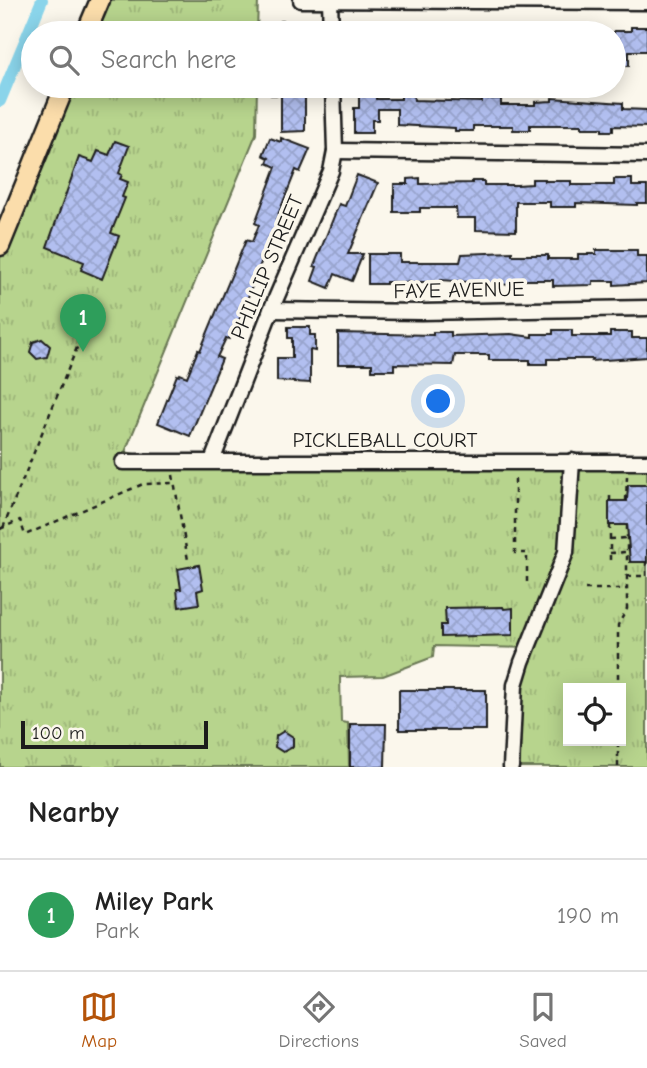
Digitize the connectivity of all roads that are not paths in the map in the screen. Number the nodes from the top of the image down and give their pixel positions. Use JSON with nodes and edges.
{"nodes":[{"id":1,"x":100,"y":0,"type":"edge"},
{"id":2,"x":301,"y":0,"type":"edge"},
{"id":3,"x":330,"y":1,"type":"edge"},
{"id":4,"x":647,"y":2,"type":"edge"},
{"id":5,"x":91,"y":21,"type":"edge"},
{"id":6,"x":331,"y":21,"type":"edge"},
{"id":7,"x":60,"y":98,"type":"edge"},
{"id":8,"x":333,"y":98,"type":"edge"},
{"id":9,"x":335,"y":151,"type":"junction"},
{"id":10,"x":647,"y":155,"type":"edge"},
{"id":11,"x":0,"y":246,"type":"edge"},
{"id":12,"x":647,"y":308,"type":"edge"},
{"id":13,"x":271,"y":310,"type":"junction"},
{"id":14,"x":212,"y":461,"type":"junction"},
{"id":15,"x":572,"y":461,"type":"junction"},
{"id":16,"x":123,"y":462,"type":"dead end"},
{"id":17,"x":647,"y":462,"type":"edge"},
{"id":18,"x":511,"y":767,"type":"edge"}],
"edges":[{"from":1,"to":5,"type":"main road"},
{"from":2,"to":3,"type":"street"},
{"from":3,"to":4,"type":"street"},
{"from":3,"to":6,"type":"street"},
{"from":7,"to":11,"type":"main road"},
{"from":8,"to":9,"type":"street","name":"PHILLIP STREET"},
{"from":9,"to":10,"type":"street"},
{"from":9,"to":13,"type":"street","name":"PHILLIP STREET"},
{"from":12,"to":13,"type":"street","name":"FAYE AVENUE"},
{"from":13,"to":14,"type":"street","name":"PHILLIP STREET"},
{"from":14,"to":15,"type":"street","name":"PICKLEBALL COURT"},
{"from":14,"to":16,"type":"street","name":"PICKLEBALL COURT"},
{"from":15,"to":17,"type":"street","name":"PICKLEBALL COURT"},
{"from":15,"to":18,"type":"street"}]}
